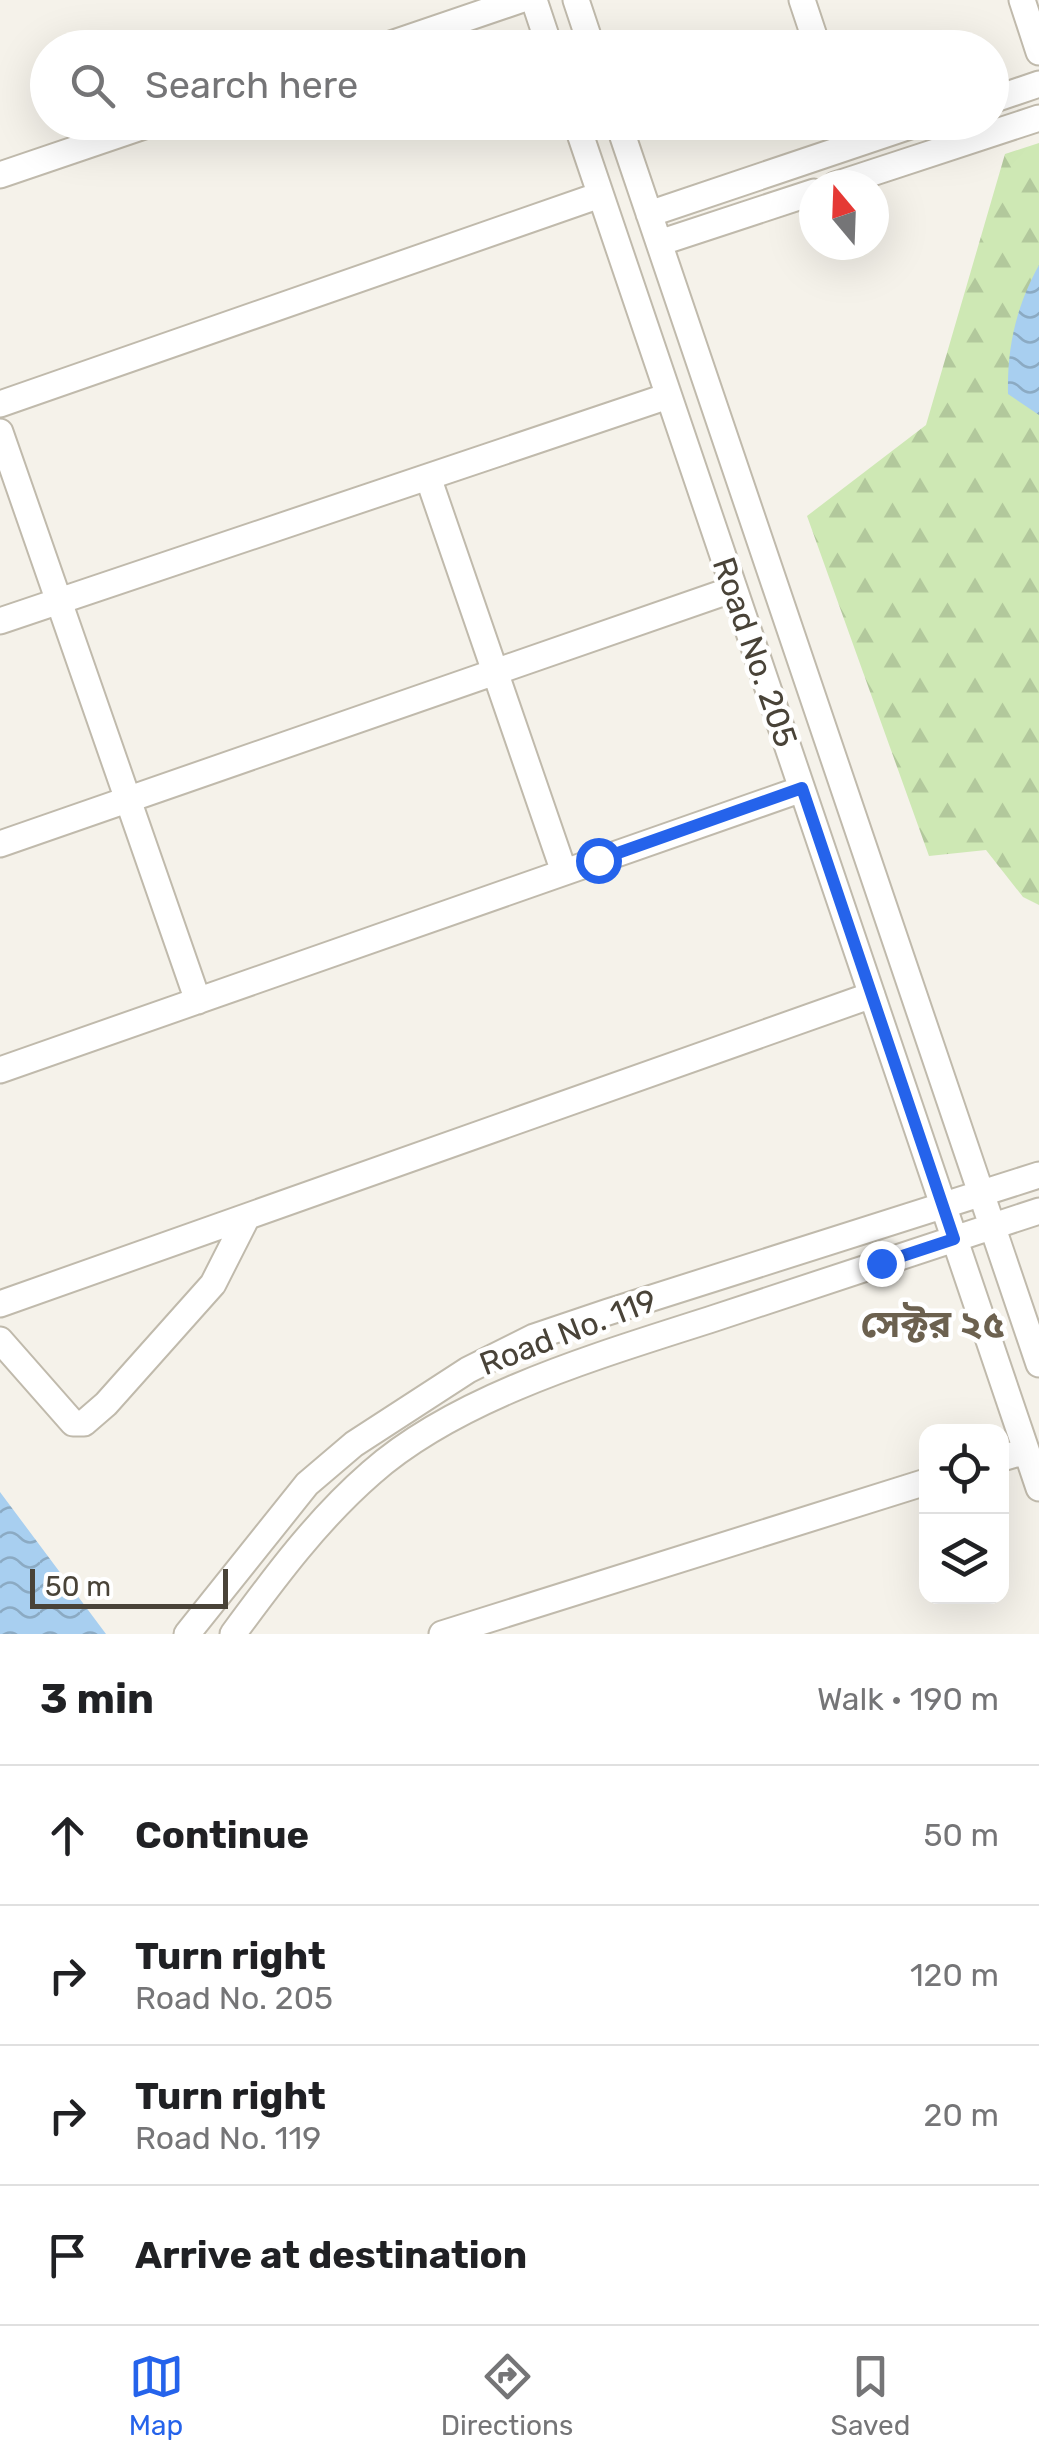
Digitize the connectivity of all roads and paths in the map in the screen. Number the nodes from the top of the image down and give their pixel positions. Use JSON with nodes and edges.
{"nodes":[{"id":1,"x":520,"y":0,"type":"edge"},
{"id":2,"x":534,"y":0,"type":"edge"},
{"id":3,"x":576,"y":0,"type":"edge"},
{"id":4,"x":802,"y":0,"type":"edge"},
{"id":5,"x":1022,"y":0,"type":"edge"},
{"id":6,"x":432,"y":30,"type":"edge"},
{"id":7,"x":544,"y":30,"type":"edge"},
{"id":8,"x":586,"y":30,"type":"edge"},
{"id":9,"x":812,"y":30,"type":"edge"},
{"id":10,"x":1039,"y":52,"type":"edge"},
{"id":11,"x":1039,"y":84,"type":"edge"},
{"id":12,"x":1009,"y":94,"type":"edge"},
{"id":13,"x":1039,"y":118,"type":"edge"},
{"id":14,"x":1009,"y":128,"type":"edge"},
{"id":15,"x":103,"y":140,"type":"edge"},
{"id":16,"x":582,"y":140,"type":"edge"},
{"id":17,"x":624,"y":140,"type":"edge"},
{"id":18,"x":832,"y":140,"type":"edge"},
{"id":19,"x":972,"y":140,"type":"edge"},
{"id":20,"x":881,"y":170,"type":"edge"},
{"id":21,"x":0,"y":175,"type":"edge"},
{"id":22,"x":600,"y":195,"type":"junction"},
{"id":23,"x":799,"y":197,"type":"edge"},
{"id":24,"x":649,"y":214,"type":"junction"},
{"id":25,"x":658,"y":243,"type":"junction"},
{"id":26,"x":668,"y":396,"type":"junction"},
{"id":27,"x":0,"y":404,"type":"edge"},
{"id":28,"x":0,"y":432,"type":"edge"},
{"id":29,"x":428,"y":477,"type":"junction"},
{"id":30,"x":734,"y":589,"type":"junction"},
{"id":31,"x":59,"y":601,"type":"junction"},
{"id":32,"x":0,"y":621,"type":"edge"},
{"id":33,"x":495,"y":672,"type":"junction"},
{"id":34,"x":802,"y":788,"type":"junction"},
{"id":35,"x":128,"y":800,"type":"junction"},
{"id":36,"x":0,"y":844,"type":"edge"},
{"id":37,"x":564,"y":872,"type":"junction"},
{"id":38,"x":872,"y":995,"type":"junction"},
{"id":39,"x":198,"y":1001,"type":"junction"},
{"id":40,"x":0,"y":1070,"type":"edge"},
{"id":41,"x":1039,"y":1175,"type":"edge"},
{"id":42,"x":982,"y":1194,"type":"junction"},
{"id":43,"x":944,"y":1206,"type":"junction"},
{"id":44,"x":1039,"y":1210,"type":"edge"},
{"id":45,"x":246,"y":1219,"type":"junction"},
{"id":46,"x":993,"y":1226,"type":"junction"},
{"id":47,"x":954,"y":1239,"type":"junction"},
{"id":48,"x":0,"y":1304,"type":"edge"},
{"id":49,"x":0,"y":1340,"type":"edge"},
{"id":50,"x":1039,"y":1364,"type":"edge"},
{"id":51,"x":1014,"y":1454,"type":"edge"},
{"id":52,"x":919,"y":1484,"type":"edge"},
{"id":53,"x":1039,"y":1488,"type":"edge"},
{"id":54,"x":187,"y":1634,"type":"edge"},
{"id":55,"x":233,"y":1634,"type":"edge"},
{"id":56,"x":442,"y":1634,"type":"edge"}],
"edges":[{"from":1,"to":6,"type":"street"},
{"from":2,"to":7,"type":"street"},
{"from":3,"to":8,"type":"street"},
{"from":4,"to":9,"type":"street"},
{"from":5,"to":10,"type":"street"},
{"from":11,"to":12,"type":"street"},
{"from":13,"to":14,"type":"street"},
{"from":15,"to":21,"type":"street"},
{"from":16,"to":22,"type":"street","name":"Road No. 205"},
{"from":17,"to":24,"type":"street","name":"Road No. 205"},
{"from":18,"to":24,"type":"street"},
{"from":19,"to":20,"type":"street"},
{"from":22,"to":26,"type":"street","name":"Road No. 205"},
{"from":22,"to":27,"type":"street"},
{"from":23,"to":25,"type":"street"},
{"from":24,"to":25,"type":"street","name":"Road No. 205"},
{"from":25,"to":42,"type":"street","name":"Road No. 205"},
{"from":26,"to":29,"type":"street"},
{"from":26,"to":30,"type":"street","name":"Road No. 205"},
{"from":28,"to":31,"type":"street"},
{"from":29,"to":31,"type":"street"},
{"from":29,"to":33,"type":"street"},
{"from":30,"to":33,"type":"street"},
{"from":30,"to":34,"type":"street","name":"Road No. 205"},
{"from":31,"to":32,"type":"street"},
{"from":31,"to":35,"type":"street"},
{"from":33,"to":35,"type":"street"},
{"from":33,"to":37,"type":"street"},
{"from":34,"to":37,"type":"street"},
{"from":34,"to":38,"type":"street","name":"Road No. 205"},
{"from":35,"to":36,"type":"street"},
{"from":35,"to":39,"type":"street"},
{"from":37,"to":39,"type":"street"},
{"from":38,"to":43,"type":"street","name":"Road No. 205"},
{"from":38,"to":45,"type":"street"},
{"from":39,"to":40,"type":"street"},
{"from":41,"to":42,"type":"street","name":"Road No. 119"},
{"from":42,"to":43,"type":"street","name":"Road No. 119"},
{"from":42,"to":46,"type":"street","name":"Road No. 205"},
{"from":43,"to":47,"type":"street","name":"Road No. 205"},
{"from":43,"to":54,"type":"street","name":"Road No. 119"},
{"from":44,"to":46,"type":"street","name":"Road No. 119"},
{"from":45,"to":48,"type":"street"},
{"from":45,"to":49,"type":"street"},
{"from":46,"to":47,"type":"street","name":"Road No. 119"},
{"from":46,"to":50,"type":"street","name":"Road No. 205"},
{"from":47,"to":51,"type":"street","name":"Road No. 205"},
{"from":47,"to":55,"type":"street","name":"Road No. 119"},
{"from":51,"to":53,"type":"street","name":"Road No. 205"},
{"from":52,"to":56,"type":"street"}]}
